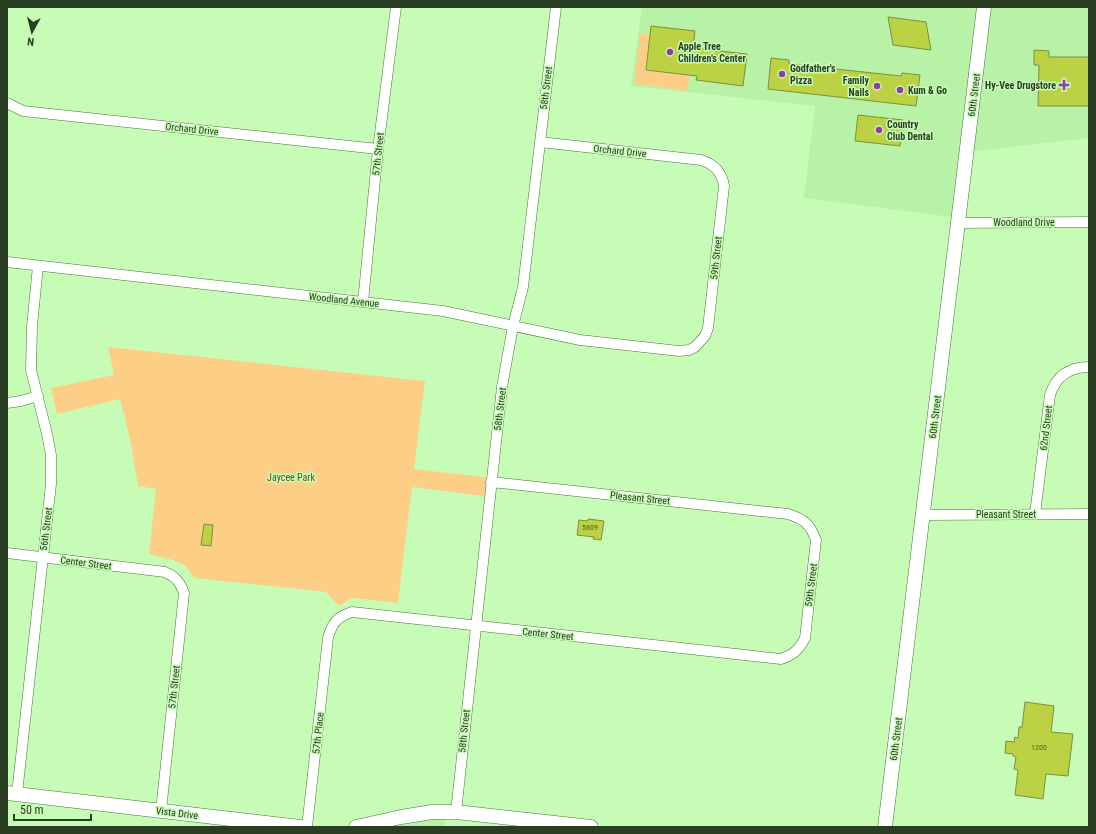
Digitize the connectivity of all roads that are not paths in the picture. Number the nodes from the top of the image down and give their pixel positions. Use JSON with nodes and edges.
{"nodes":[{"id":1,"x":396,"y":7,"type":"edge"},
{"id":2,"x":556,"y":7,"type":"edge"},
{"id":3,"x":984,"y":7,"type":"edge"},
{"id":4,"x":7,"y":103,"type":"edge"},
{"id":5,"x":540,"y":142,"type":"junction"},
{"id":6,"x":378,"y":149,"type":"junction"},
{"id":7,"x":701,"y":160,"type":"joint"},
{"id":8,"x":1089,"y":222,"type":"edge"},
{"id":9,"x":958,"y":223,"type":"junction"},
{"id":10,"x":7,"y":262,"type":"edge"},
{"id":11,"x":38,"y":266,"type":"junction"},
{"id":12,"x":363,"y":302,"type":"junction"},
{"id":13,"x":512,"y":326,"type":"junction"},
{"id":14,"x":679,"y":351,"type":"joint"},
{"id":15,"x":1089,"y":367,"type":"edge"},
{"id":16,"x":38,"y":396,"type":"junction"},
{"id":17,"x":7,"y":402,"type":"edge"},
{"id":18,"x":491,"y":482,"type":"junction"},
{"id":19,"x":788,"y":514,"type":"joint"},
{"id":20,"x":1035,"y":514,"type":"junction"},
{"id":21,"x":1089,"y":514,"type":"edge"},
{"id":22,"x":923,"y":515,"type":"junction"},
{"id":23,"x":7,"y":554,"type":"edge"},
{"id":24,"x":43,"y":558,"type":"junction"},
{"id":25,"x":165,"y":572,"type":"joint"},
{"id":26,"x":476,"y":626,"type":"junction"},
{"id":27,"x":328,"y":638,"type":"joint"},
{"id":28,"x":781,"y":659,"type":"joint"},
{"id":29,"x":12,"y":794,"type":"edge"},
{"id":30,"x":161,"y":811,"type":"junction"},
{"id":31,"x":456,"y":812,"type":"junction"},
{"id":32,"x":300,"y":827,"type":"edge"},
{"id":33,"x":307,"y":827,"type":"edge"},
{"id":34,"x":356,"y":827,"type":"edge"},
{"id":35,"x":591,"y":827,"type":"edge"},
{"id":36,"x":886,"y":827,"type":"edge"}],
"edges":[{"from":1,"to":6,"type":"street","name":"57th Street"},
{"from":2,"to":5,"type":"street","name":"58th Street"},
{"from":3,"to":9,"type":"main road","name":"60th Street"},
{"from":4,"to":6,"type":"street","name":"Orchard Drive"},
{"from":5,"to":7,"type":"street","name":"Orchard Drive"},
{"from":5,"to":13,"type":"street","name":"58th Street"},
{"from":6,"to":12,"type":"street","name":"57th Street"},
{"from":7,"to":14,"type":"street","name":"59th Street"},
{"from":8,"to":9,"type":"street","name":"Woodland Drive"},
{"from":9,"to":22,"type":"main road","name":"60th Street"},
{"from":10,"to":11,"type":"street","name":"Woodland Avenue"},
{"from":11,"to":12,"type":"street","name":"Woodland Avenue"},
{"from":11,"to":16,"type":"street","name":"56th Street"},
{"from":12,"to":13,"type":"street","name":"Woodland Avenue"},
{"from":13,"to":14,"type":"street","name":"Woodland Avenue"},
{"from":13,"to":18,"type":"street","name":"58th Street"},
{"from":15,"to":20,"type":"street","name":"62nd Street"},
{"from":16,"to":17,"type":"street"},
{"from":16,"to":24,"type":"street","name":"56th Street"},
{"from":18,"to":19,"type":"street","name":"Pleasant Street"},
{"from":18,"to":26,"type":"street","name":"58th Street"},
{"from":19,"to":28,"type":"street","name":"59th Street"},
{"from":20,"to":21,"type":"street","name":"Pleasant Street"},
{"from":20,"to":22,"type":"street","name":"Pleasant Street"},
{"from":22,"to":36,"type":"main road","name":"60th Street"},
{"from":23,"to":24,"type":"street","name":"Center Street"},
{"from":24,"to":25,"type":"street","name":"Center Street"},
{"from":24,"to":29,"type":"street","name":"56th Street"},
{"from":25,"to":30,"type":"street","name":"57th Street"},
{"from":26,"to":27,"type":"street","name":"Center Street"},
{"from":26,"to":28,"type":"street","name":"Center Street"},
{"from":26,"to":31,"type":"street","name":"58th Street"},
{"from":27,"to":33,"type":"street","name":"57th Place"},
{"from":29,"to":30,"type":"main road","name":"Vista Drive"},
{"from":30,"to":32,"type":"main road","name":"Vista Drive"},
{"from":31,"to":34,"type":"main road"},
{"from":31,"to":35,"type":"main road"}]}
